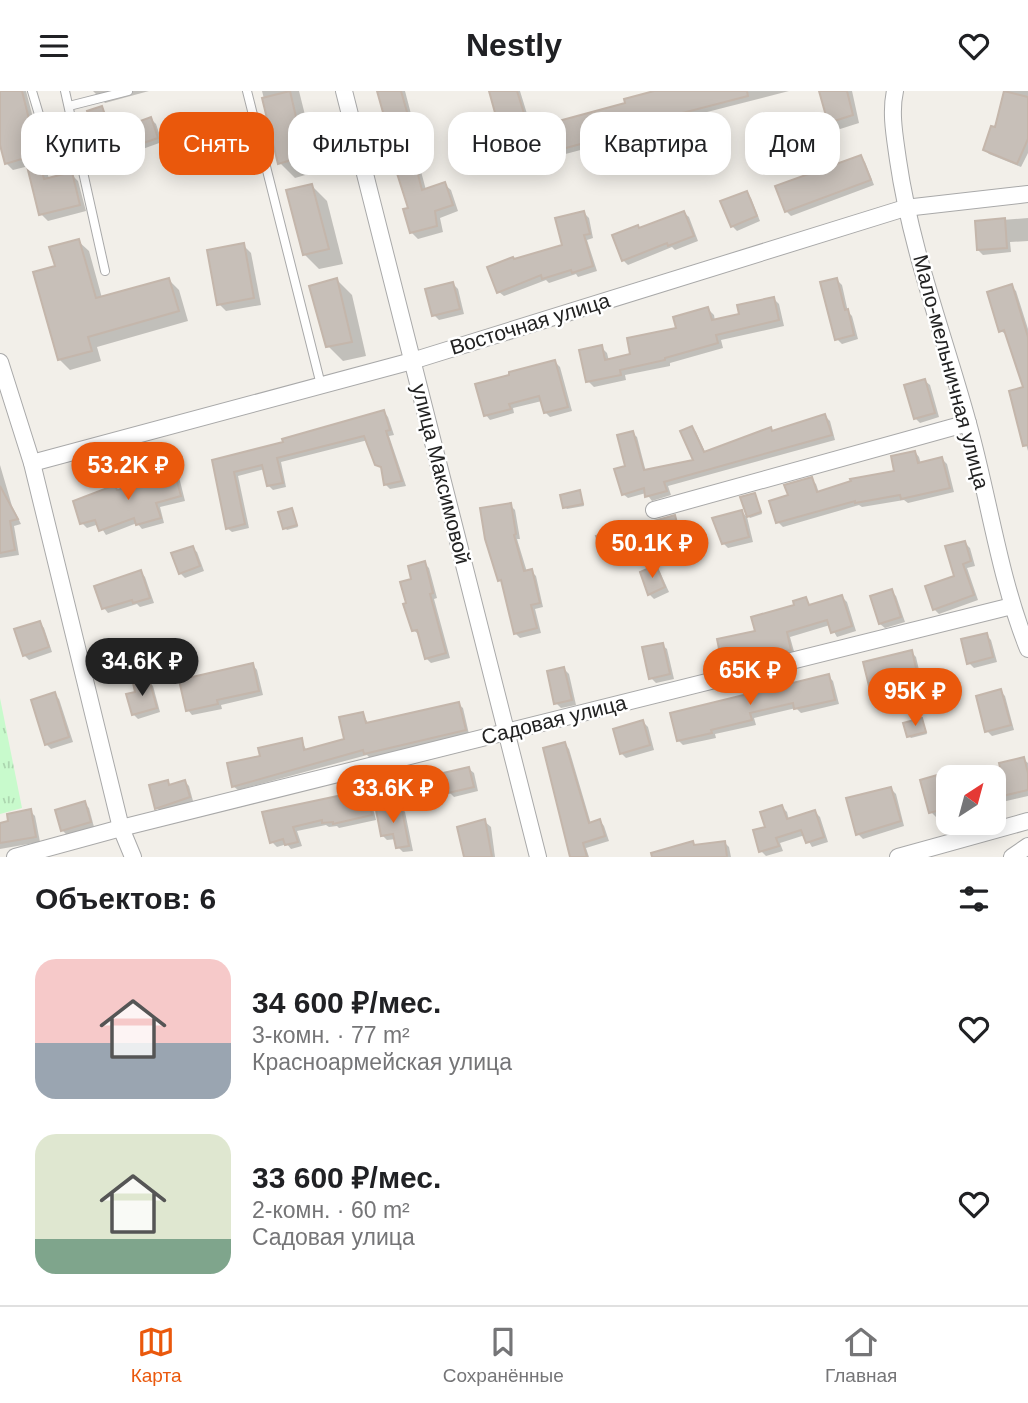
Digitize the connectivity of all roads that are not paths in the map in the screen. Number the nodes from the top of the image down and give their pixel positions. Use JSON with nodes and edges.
{"nodes":[{"id":1,"x":32,"y":91,"type":"edge"},
{"id":2,"x":65,"y":91,"type":"edge"},
{"id":3,"x":128,"y":91,"type":"edge"},
{"id":4,"x":247,"y":91,"type":"edge"},
{"id":5,"x":344,"y":91,"type":"edge"},
{"id":6,"x":895,"y":91,"type":"edge"},
{"id":7,"x":69,"y":106,"type":"junction"},
{"id":8,"x":38,"y":112,"type":"edge"},
{"id":9,"x":70,"y":112,"type":"edge"},
{"id":10,"x":84,"y":175,"type":"edge"},
{"id":11,"x":1028,"y":194,"type":"edge"},
{"id":12,"x":905,"y":208,"type":"junction"},
{"id":13,"x":105,"y":271,"type":"dead end"},
{"id":14,"x":412,"y":361,"type":"junction"},
{"id":15,"x":0,"y":362,"type":"edge"},
{"id":16,"x":321,"y":385,"type":"junction"},
{"id":17,"x":6,"y":398,"type":"edge"},
{"id":18,"x":968,"y":423,"type":"junction"},
{"id":19,"x":32,"y":463,"type":"junction"},
{"id":20,"x":654,"y":510,"type":"dead end"},
{"id":21,"x":1019,"y":616,"type":"edge"},
{"id":22,"x":1028,"y":649,"type":"edge"},
{"id":23,"x":507,"y":731,"type":"junction"},
{"id":24,"x":1028,"y":821,"type":"edge"},
{"id":25,"x":121,"y":828,"type":"junction"},
{"id":26,"x":1028,"y":846,"type":"edge"},
{"id":27,"x":15,"y":857,"type":"edge"},
{"id":28,"x":133,"y":857,"type":"edge"},
{"id":29,"x":538,"y":857,"type":"edge"},
{"id":30,"x":898,"y":857,"type":"edge"},
{"id":31,"x":1012,"y":857,"type":"edge"}],
"edges":[{"from":1,"to":8,"type":"lane"},
{"from":2,"to":7,"type":"lane"},
{"from":3,"to":7,"type":"lane"},
{"from":4,"to":16,"type":"lane"},
{"from":5,"to":14,"type":"street","name":"улица Максимовой"},
{"from":6,"to":12,"type":"street","name":"Мало-мельничная улица"},
{"from":7,"to":9,"type":"lane"},
{"from":10,"to":13,"type":"lane"},
{"from":11,"to":12,"type":"street","name":"Восточная улица"},
{"from":12,"to":14,"type":"street","name":"Восточная улица"},
{"from":12,"to":18,"type":"street","name":"Мало-мельничная улица"},
{"from":14,"to":16,"type":"street","name":"Восточная улица"},
{"from":14,"to":23,"type":"street","name":"улица Максимовой"},
{"from":15,"to":17,"type":"street"},
{"from":16,"to":19,"type":"street","name":"Восточная улица"},
{"from":17,"to":19,"type":"street"},
{"from":18,"to":20,"type":"street"},
{"from":18,"to":21,"type":"street","name":"Мало-мельничная улица"},
{"from":19,"to":25,"type":"street"},
{"from":21,"to":22,"type":"street","name":"Мало-мельничная улица"},
{"from":21,"to":23,"type":"street","name":"Садовая улица"},
{"from":23,"to":25,"type":"street","name":"Садовая улица"},
{"from":23,"to":29,"type":"street","name":"улица Максимовой"},
{"from":24,"to":30,"type":"street"},
{"from":25,"to":27,"type":"street","name":"Садовая улица"},
{"from":25,"to":28,"type":"street"},
{"from":26,"to":31,"type":"street"}]}
